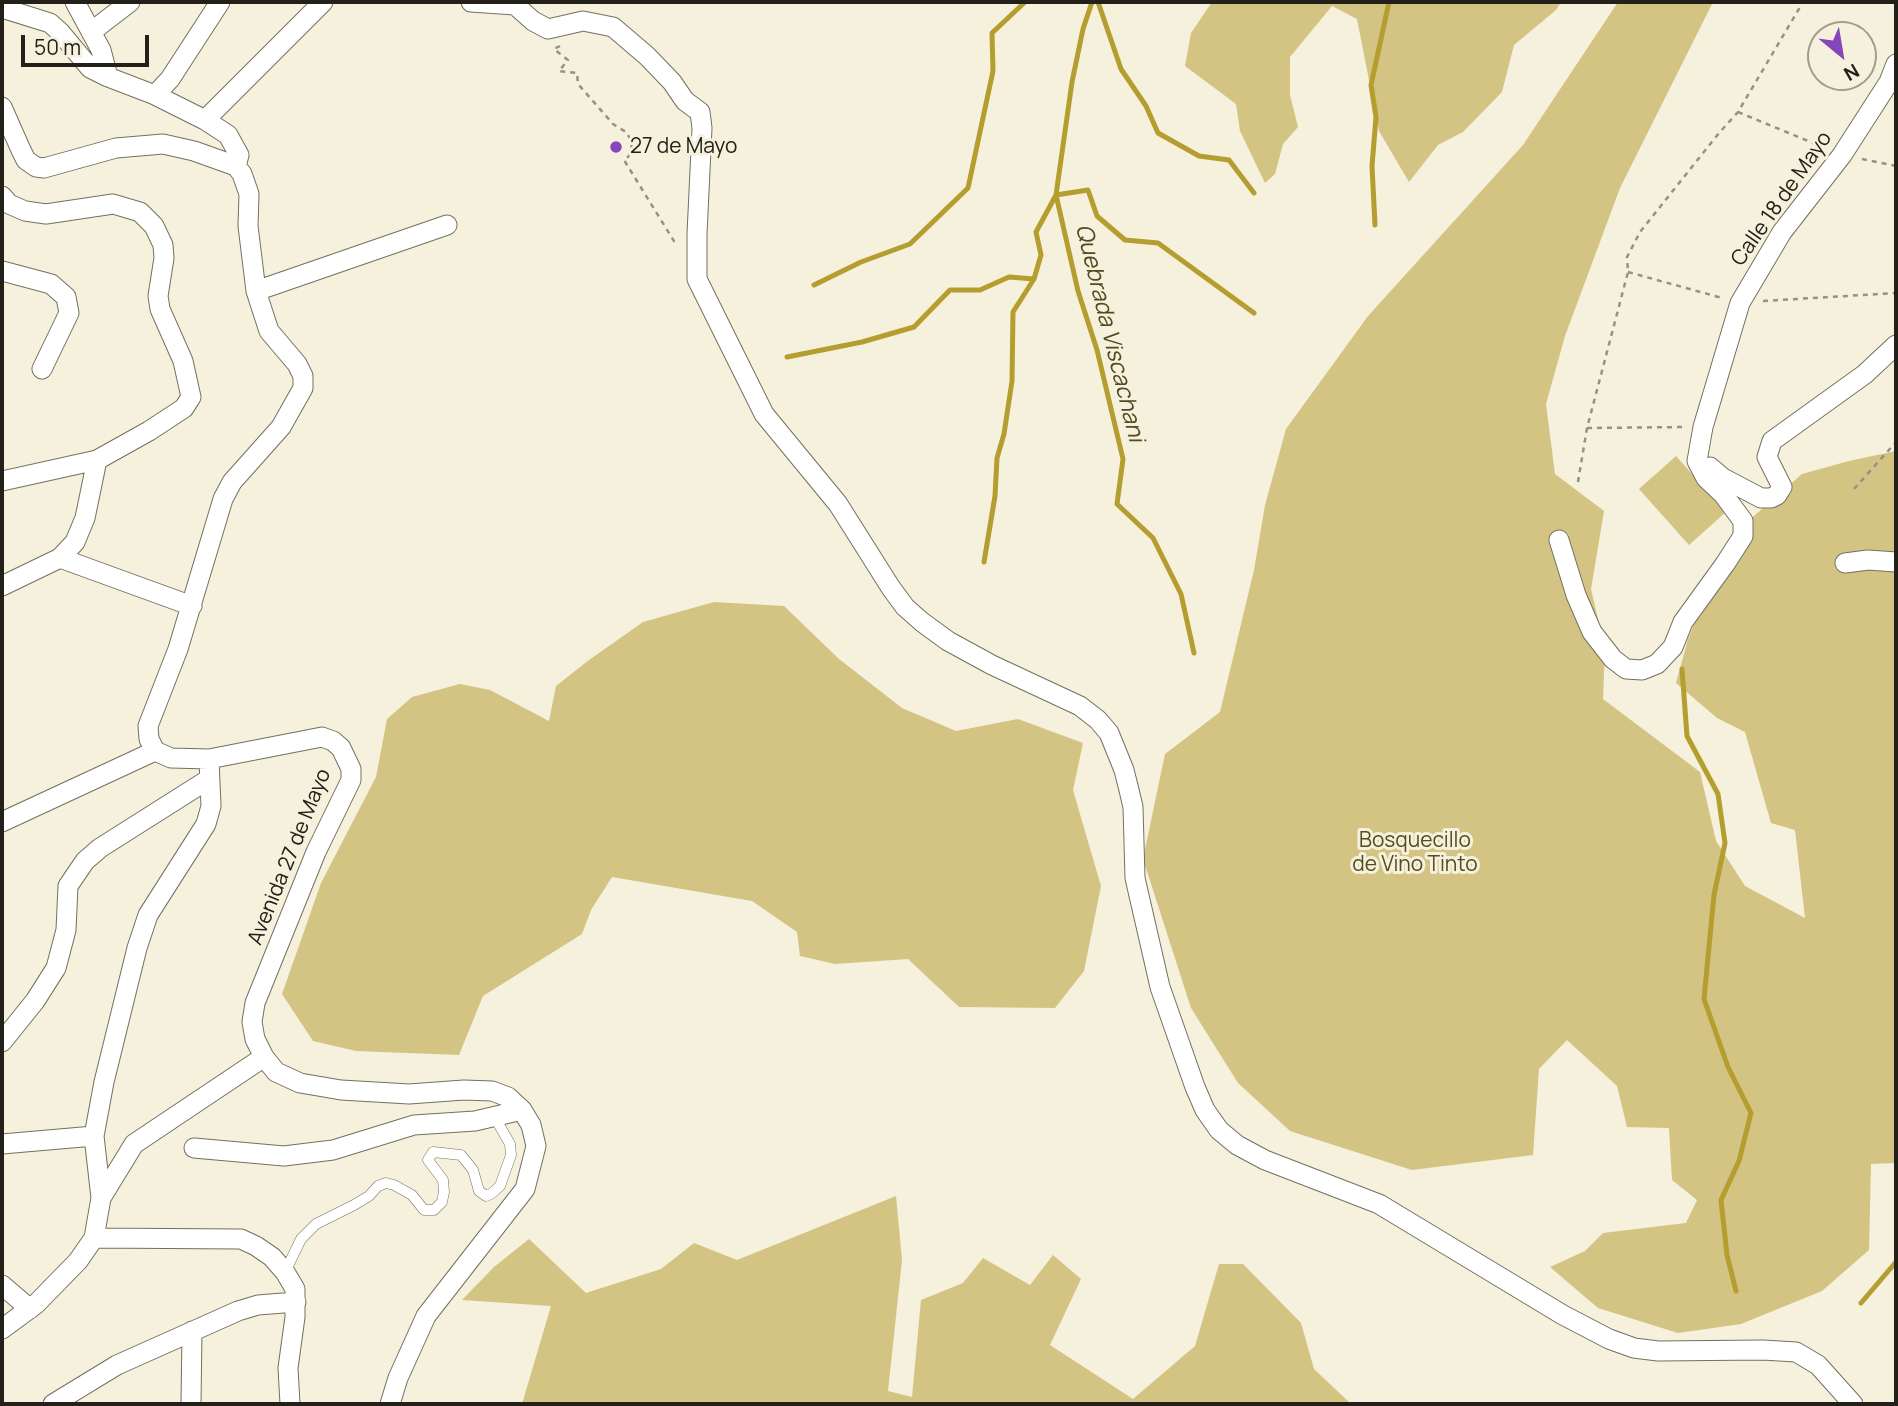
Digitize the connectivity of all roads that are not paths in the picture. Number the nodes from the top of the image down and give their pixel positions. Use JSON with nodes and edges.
{"nodes":[{"id":1,"x":75,"y":2,"type":"edge"},
{"id":2,"x":130,"y":2,"type":"edge"},
{"id":3,"x":219,"y":2,"type":"edge"},
{"id":4,"x":323,"y":2,"type":"edge"},
{"id":5,"x":471,"y":2,"type":"edge"},
{"id":6,"x":2,"y":8,"type":"edge"},
{"id":7,"x":91,"y":32,"type":"junction"},
{"id":8,"x":1896,"y":64,"type":"edge"},
{"id":9,"x":108,"y":77,"type":"junction"},
{"id":10,"x":155,"y":95,"type":"junction"},
{"id":11,"x":2,"y":107,"type":"edge"},
{"id":12,"x":205,"y":120,"type":"junction"},
{"id":13,"x":236,"y":166,"type":"junction"},
{"id":14,"x":2,"y":196,"type":"edge"},
{"id":15,"x":447,"y":225,"type":"dead end"},
{"id":16,"x":2,"y":271,"type":"edge"},
{"id":17,"x":256,"y":291,"type":"junction"},
{"id":18,"x":1896,"y":345,"type":"edge"},
{"id":19,"x":42,"y":369,"type":"dead end"},
{"id":20,"x":1699,"y":448,"type":"junction"},
{"id":21,"x":97,"y":460,"type":"junction"},
{"id":22,"x":2,"y":481,"type":"edge"},
{"id":23,"x":1559,"y":540,"type":"dead end"},
{"id":24,"x":60,"y":558,"type":"junction"},
{"id":25,"x":1896,"y":562,"type":"edge"},
{"id":26,"x":1845,"y":563,"type":"dead end"},
{"id":27,"x":2,"y":586,"type":"edge"},
{"id":28,"x":192,"y":606,"type":"junction"},
{"id":29,"x":155,"y":751,"type":"junction"},
{"id":30,"x":209,"y":759,"type":"junction"},
{"id":31,"x":209,"y":779,"type":"junction"},
{"id":32,"x":2,"y":822,"type":"edge"},
{"id":33,"x":2,"y":1042,"type":"edge"},
{"id":34,"x":264,"y":1057,"type":"junction"},
{"id":35,"x":522,"y":1110,"type":"junction"},
{"id":36,"x":494,"y":1116,"type":"junction"},
{"id":37,"x":94,"y":1136,"type":"junction"},
{"id":38,"x":2,"y":1144,"type":"edge"},
{"id":39,"x":194,"y":1149,"type":"dead end"},
{"id":40,"x":101,"y":1198,"type":"junction"},
{"id":41,"x":94,"y":1238,"type":"junction"},
{"id":42,"x":285,"y":1272,"type":"junction"},
{"id":43,"x":2,"y":1285,"type":"edge"},
{"id":44,"x":296,"y":1302,"type":"junction"},
{"id":45,"x":30,"y":1309,"type":"junction"},
{"id":46,"x":2,"y":1329,"type":"edge"},
{"id":47,"x":192,"y":1331,"type":"junction"},
{"id":48,"x":63,"y":1401,"type":"edge"},
{"id":49,"x":191,"y":1404,"type":"edge"},
{"id":50,"x":289,"y":1404,"type":"edge"},
{"id":51,"x":390,"y":1404,"type":"edge"},
{"id":52,"x":1853,"y":1404,"type":"edge"}],
"edges":[{"from":1,"to":7,"type":"street"},
{"from":2,"to":7,"type":"street"},
{"from":3,"to":10,"type":"street"},
{"from":4,"to":12,"type":"street"},
{"from":5,"to":52,"type":"street"},
{"from":6,"to":9,"type":"street"},
{"from":7,"to":9,"type":"street"},
{"from":8,"to":20,"type":"street","name":"Calle 18 de Mayo"},
{"from":9,"to":10,"type":"street"},
{"from":10,"to":12,"type":"street"},
{"from":11,"to":13,"type":"street"},
{"from":12,"to":13,"type":"street"},
{"from":13,"to":17,"type":"street"},
{"from":14,"to":21,"type":"street"},
{"from":15,"to":17,"type":"street"},
{"from":16,"to":19,"type":"street"},
{"from":17,"to":28,"type":"street"},
{"from":18,"to":20,"type":"street"},
{"from":20,"to":23,"type":"street"},
{"from":21,"to":22,"type":"street"},
{"from":21,"to":24,"type":"street"},
{"from":24,"to":27,"type":"street"},
{"from":24,"to":28,"type":"street"},
{"from":25,"to":26,"type":"street"},
{"from":28,"to":29,"type":"street"},
{"from":29,"to":30,"type":"street","name":"Avenida 27 de Mayo"},
{"from":29,"to":32,"type":"street"},
{"from":30,"to":31,"type":"street"},
{"from":30,"to":34,"type":"street","name":"Avenida 27 de Mayo"},
{"from":31,"to":33,"type":"street"},
{"from":31,"to":37,"type":"street"},
{"from":34,"to":35,"type":"street"},
{"from":34,"to":40,"type":"street"},
{"from":35,"to":36,"type":"street"},
{"from":35,"to":51,"type":"street"},
{"from":36,"to":39,"type":"street"},
{"from":36,"to":42,"type":"lane"},
{"from":37,"to":38,"type":"street"},
{"from":37,"to":40,"type":"street"},
{"from":40,"to":41,"type":"street"},
{"from":41,"to":42,"type":"street"},
{"from":41,"to":45,"type":"street"},
{"from":42,"to":44,"type":"street"},
{"from":43,"to":45,"type":"street"},
{"from":44,"to":47,"type":"street"},
{"from":44,"to":50,"type":"street"},
{"from":45,"to":46,"type":"street"},
{"from":47,"to":48,"type":"street"},
{"from":47,"to":49,"type":"street"}]}
